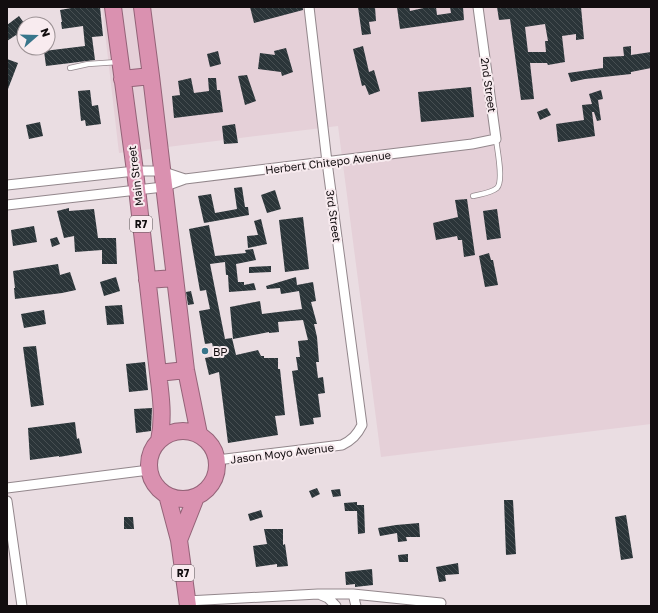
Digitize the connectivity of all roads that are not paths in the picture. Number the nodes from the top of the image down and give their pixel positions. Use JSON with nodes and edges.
{"nodes":[{"id":1,"x":113,"y":7,"type":"edge"},
{"id":2,"x":309,"y":7,"type":"edge"},
{"id":3,"x":478,"y":7,"type":"edge"},
{"id":4,"x":144,"y":8,"type":"edge"},
{"id":5,"x":119,"y":62,"type":"junction"},
{"id":6,"x":70,"y":68,"type":"dead end"},
{"id":7,"x":151,"y":76,"type":"junction"},
{"id":8,"x":122,"y":79,"type":"junction"},
{"id":9,"x":496,"y":139,"type":"junction"},
{"id":10,"x":327,"y":162,"type":"junction"},
{"id":11,"x":135,"y":171,"type":"junction"},
{"id":12,"x":162,"y":171,"type":"junction"},
{"id":13,"x":185,"y":179,"type":"junction"},
{"id":14,"x":7,"y":185,"type":"edge"},
{"id":15,"x":163,"y":187,"type":"junction"},
{"id":16,"x":136,"y":189,"type":"junction"},
{"id":17,"x":473,"y":196,"type":"dead end"},
{"id":18,"x":7,"y":205,"type":"edge"},
{"id":19,"x":175,"y":278,"type":"junction"},
{"id":20,"x":147,"y":280,"type":"junction"},
{"id":21,"x":186,"y":370,"type":"junction"},
{"id":22,"x":158,"y":374,"type":"junction"},
{"id":23,"x":362,"y":425,"type":"joint"},
{"id":24,"x":199,"y":434,"type":"junction"},
{"id":25,"x":159,"y":441,"type":"junction"},
{"id":26,"x":217,"y":460,"type":"junction"},
{"id":27,"x":149,"y":470,"type":"junction"},
{"id":28,"x":7,"y":488,"type":"edge"},
{"id":29,"x":167,"y":495,"type":"junction"},
{"id":30,"x":196,"y":497,"type":"junction"},
{"id":31,"x":7,"y":501,"type":"edge"},
{"id":32,"x":179,"y":540,"type":"junction"},
{"id":33,"x":318,"y":594,"type":"junction"},
{"id":34,"x":353,"y":594,"type":"junction"},
{"id":35,"x":187,"y":603,"type":"edge"},
{"id":36,"x":440,"y":603,"type":"dead end"},
{"id":37,"x":22,"y":606,"type":"edge"},
{"id":38,"x":336,"y":606,"type":"edge"},
{"id":39,"x":356,"y":606,"type":"edge"}],
"edges":[{"from":1,"to":5,"type":"highway","name":"Main Street","number":"R7"},
{"from":2,"to":10,"type":"street","name":"3rd Street"},
{"from":3,"to":9,"type":"street","name":"2nd Street"},
{"from":4,"to":7,"type":"highway","number":"R7"},
{"from":5,"to":6,"type":"lane"},
{"from":5,"to":8,"type":"highway","name":"Main Street","number":"R7"},
{"from":7,"to":8,"type":"highway"},
{"from":7,"to":12,"type":"highway","number":"R7"},
{"from":8,"to":11,"type":"highway","name":"Main Street","number":"R7"},
{"from":9,"to":10,"type":"street","name":"Herbert Chitepo Avenue"},
{"from":9,"to":17,"type":"lane"},
{"from":10,"to":13,"type":"street","name":"Herbert Chitepo Avenue"},
{"from":10,"to":23,"type":"street","name":"3rd Street"},
{"from":11,"to":12,"type":"street","name":"Herbert Chitepo Avenue"},
{"from":11,"to":14,"type":"street","name":"Herbert Chitepo Avenue"},
{"from":11,"to":16,"type":"highway","name":"Main Street","number":"R7"},
{"from":12,"to":13,"type":"street","name":"Herbert Chitepo Avenue"},
{"from":12,"to":15,"type":"highway","number":"R7"},
{"from":13,"to":15,"type":"street","name":"Herbert Chitepo Avenue"},
{"from":15,"to":16,"type":"street","name":"Herbert Chitepo Avenue"},
{"from":15,"to":19,"type":"highway","number":"R7"},
{"from":16,"to":18,"type":"street","name":"Herbert Chitepo Avenue"},
{"from":16,"to":20,"type":"highway","name":"Main Street","number":"R7"},
{"from":19,"to":20,"type":"highway"},
{"from":19,"to":21,"type":"highway","number":"R7"},
{"from":20,"to":22,"type":"highway","name":"Main Street","number":"R7"},
{"from":21,"to":22,"type":"highway"},
{"from":21,"to":24,"type":"highway","number":"R7"},
{"from":22,"to":25,"type":"highway","name":"Main Street","number":"R7"},
{"from":23,"to":26,"type":"street","name":"Jason Moyo Avenue"},
{"from":24,"to":25,"type":"highway"},
{"from":24,"to":26,"type":"highway"},
{"from":25,"to":27,"type":"highway","name":"Main Street","number":"R7"},
{"from":26,"to":30,"type":"highway","number":"R7"},
{"from":27,"to":28,"type":"street"},
{"from":27,"to":29,"type":"highway","number":"R7"},
{"from":29,"to":30,"type":"highway"},
{"from":29,"to":32,"type":"highway","number":"R7"},
{"from":30,"to":32,"type":"highway","number":"R7"},
{"from":31,"to":37,"type":"street"},
{"from":32,"to":35,"type":"highway","number":"R7"},
{"from":33,"to":34,"type":"street"},
{"from":33,"to":35,"type":"street"},
{"from":33,"to":38,"type":"street"},
{"from":34,"to":36,"type":"street"},
{"from":34,"to":39,"type":"street"}]}
